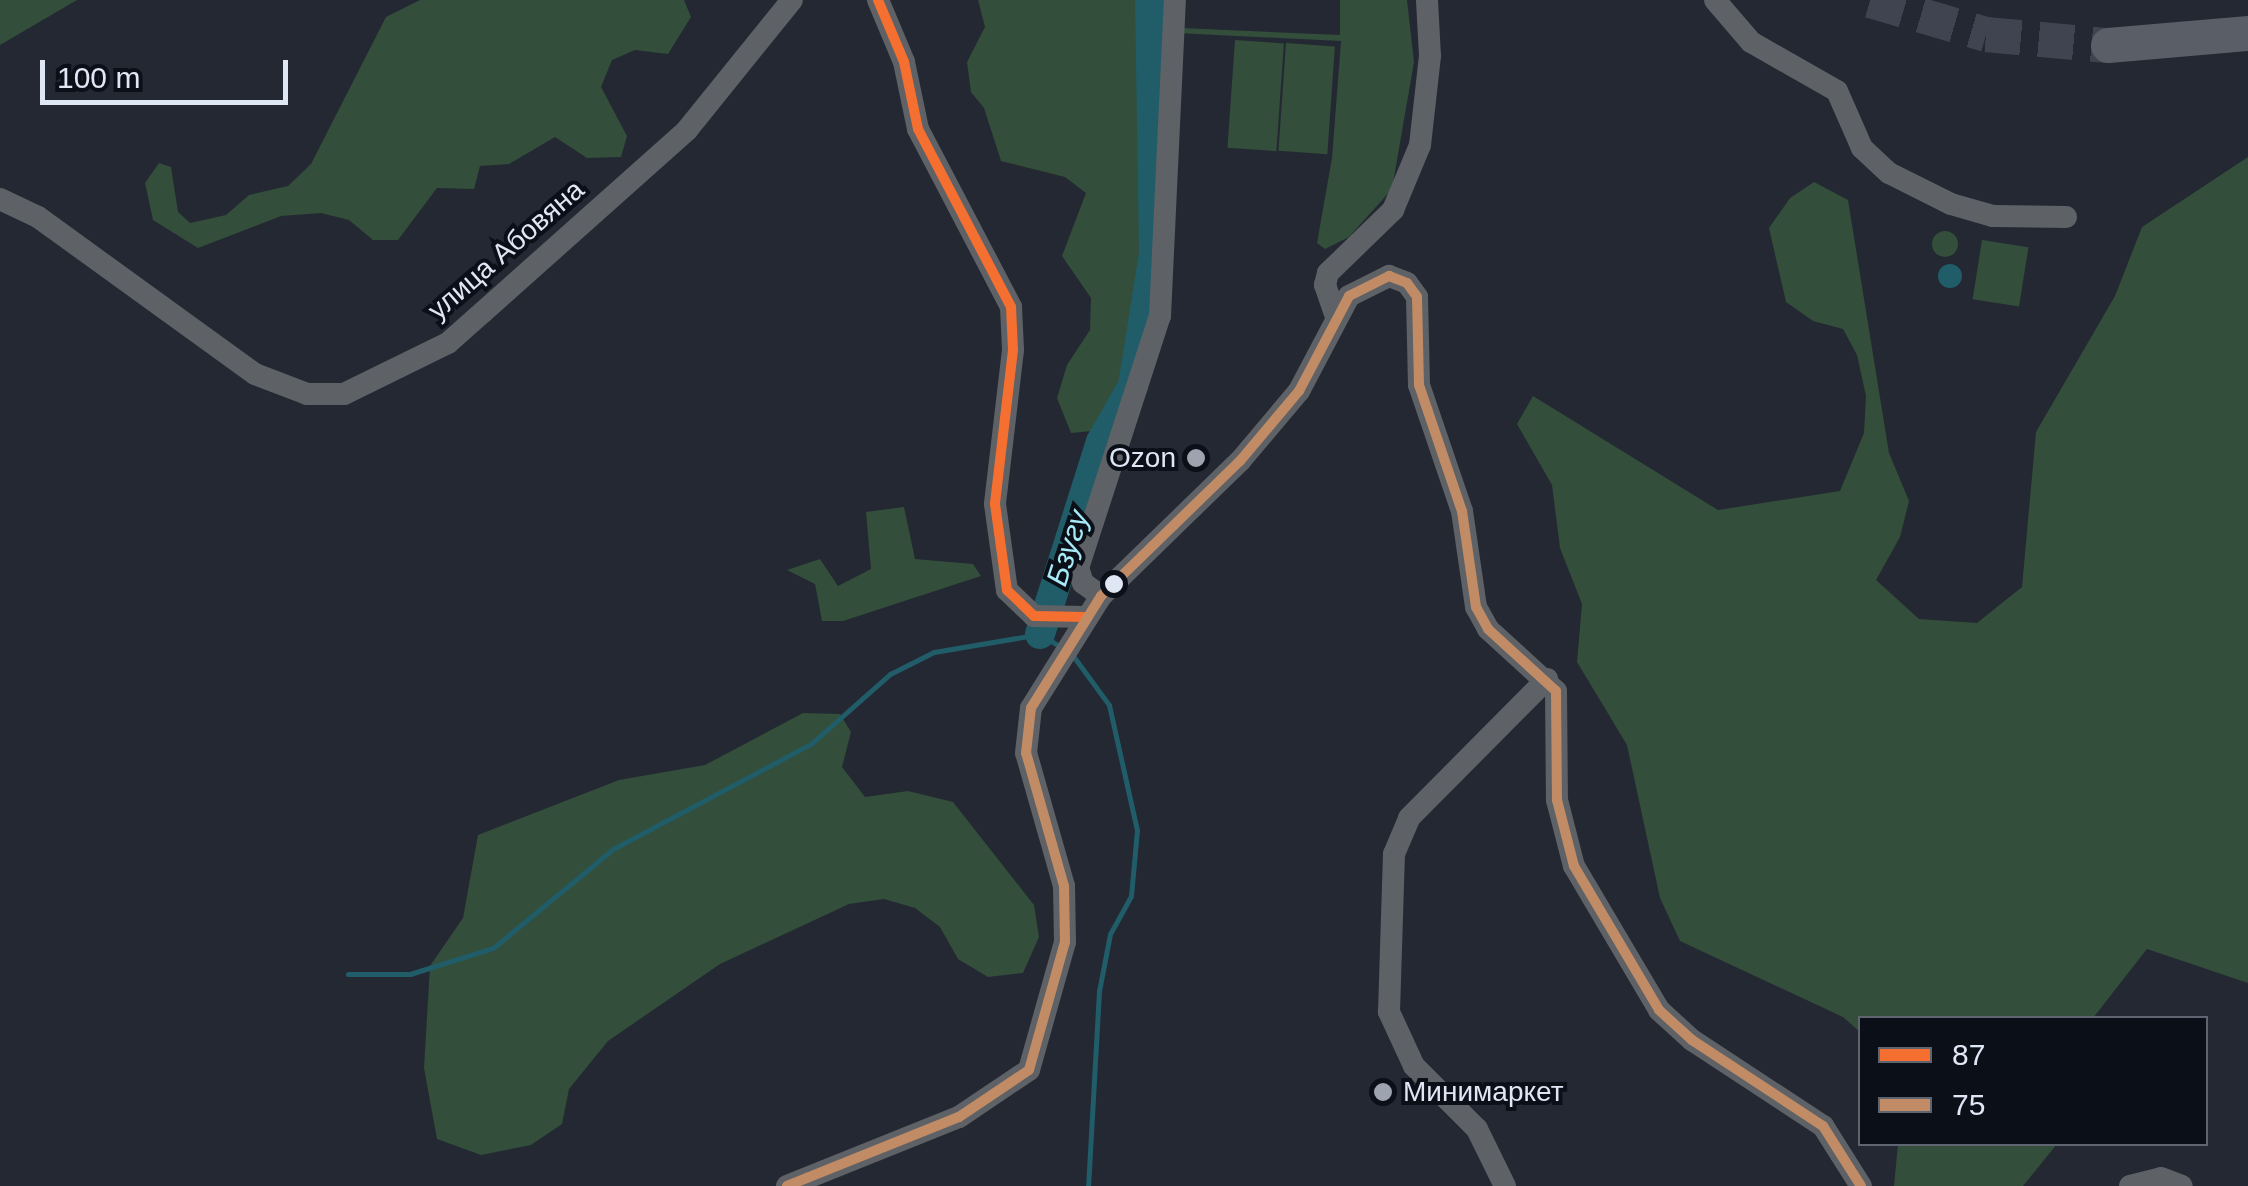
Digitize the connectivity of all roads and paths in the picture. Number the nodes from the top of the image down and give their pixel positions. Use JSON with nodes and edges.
{"nodes":[{"id":1,"x":792,"y":0,"type":"edge"},
{"id":2,"x":878,"y":0,"type":"edge"},
{"id":3,"x":1174,"y":0,"type":"edge"},
{"id":4,"x":1427,"y":0,"type":"edge"},
{"id":5,"x":1716,"y":0,"type":"edge"},
{"id":6,"x":2248,"y":33,"type":"edge"},
{"id":7,"x":2108,"y":45,"type":"tunnel mouth"},
{"id":8,"x":0,"y":199,"type":"edge"},
{"id":9,"x":2066,"y":217,"type":"dead end"},
{"id":10,"x":1335,"y":314,"type":"junction"},
{"id":11,"x":1101,"y":596,"type":"junction"},
{"id":12,"x":1086,"y":617,"type":"junction"},
{"id":13,"x":1547,"y":679,"type":"junction"},
{"id":14,"x":787,"y":1186,"type":"edge"},
{"id":15,"x":1504,"y":1186,"type":"edge"},
{"id":16,"x":1860,"y":1186,"type":"edge"},
{"id":17,"x":2130,"y":1186,"type":"edge"},
{"id":18,"x":2182,"y":1186,"type":"edge"}],
"edges":[{"from":1,"to":8,"type":"street","name":"улица Абовяна"},
{"from":2,"to":12,"type":"street"},
{"from":3,"to":11,"type":"street"},
{"from":4,"to":10,"type":"street"},
{"from":5,"to":9,"type":"street"},
{"from":6,"to":7,"type":"highway"},
{"from":10,"to":11,"type":"street"},
{"from":10,"to":13,"type":"street"},
{"from":11,"to":12,"type":"street"},
{"from":12,"to":14,"type":"street"},
{"from":13,"to":15,"type":"street"},
{"from":13,"to":16,"type":"street"},
{"from":17,"to":18,"type":"street"}]}
